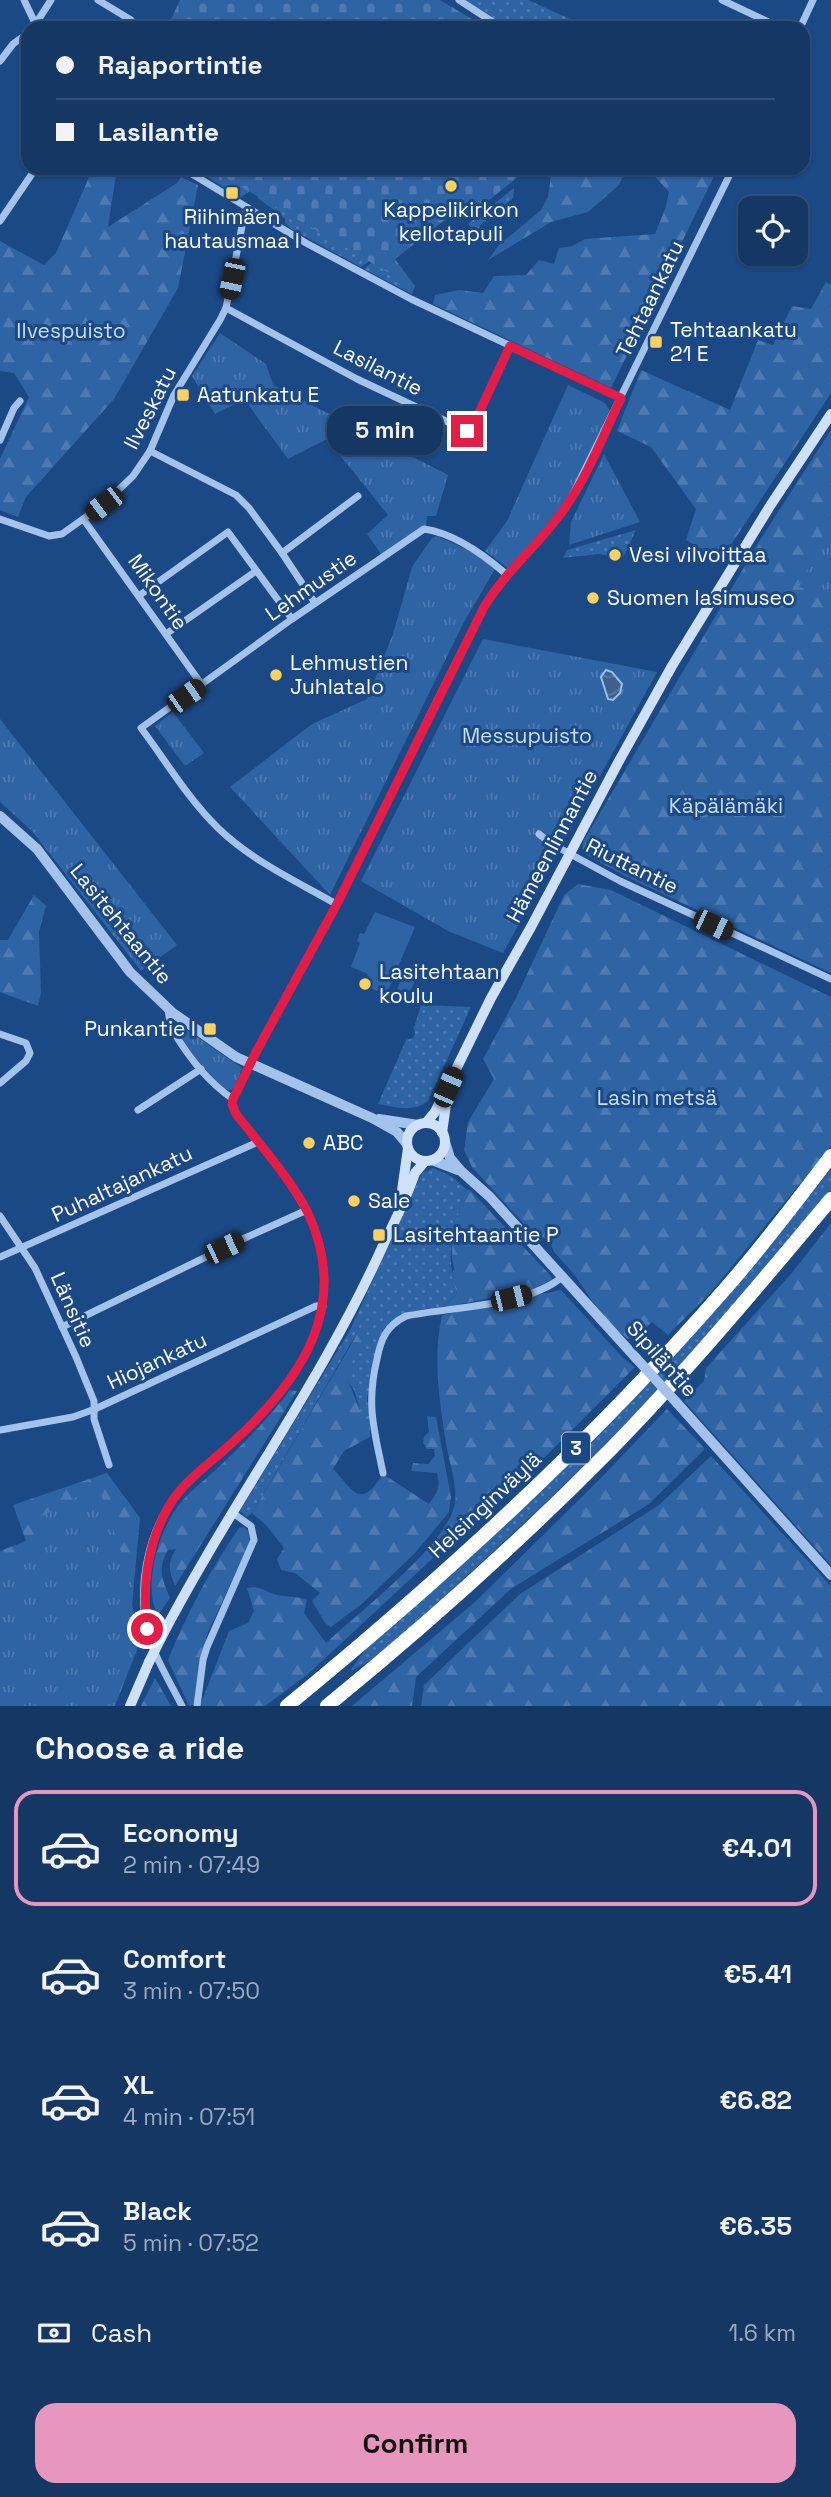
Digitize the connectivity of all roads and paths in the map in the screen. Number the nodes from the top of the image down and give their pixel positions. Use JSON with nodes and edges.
{"nodes":[{"id":1,"x":24,"y":0,"type":"edge"},
{"id":2,"x":51,"y":0,"type":"edge"},
{"id":3,"x":97,"y":0,"type":"edge"},
{"id":4,"x":458,"y":0,"type":"edge"},
{"id":5,"x":722,"y":0,"type":"edge"},
{"id":6,"x":813,"y":0,"type":"edge"},
{"id":7,"x":131,"y":20,"type":"dead end"},
{"id":8,"x":33,"y":21,"type":"edge"},
{"id":9,"x":39,"y":21,"type":"edge"},
{"id":10,"x":491,"y":21,"type":"edge"},
{"id":11,"x":766,"y":21,"type":"edge"},
{"id":12,"x":803,"y":21,"type":"edge"},
{"id":13,"x":21,"y":38,"type":"edge"},
{"id":14,"x":0,"y":61,"type":"edge"},
{"id":15,"x":31,"y":175,"type":"edge"},
{"id":16,"x":194,"y":175,"type":"edge"},
{"id":17,"x":730,"y":175,"type":"edge"},
{"id":18,"x":248,"y":208,"type":"junction"},
{"id":19,"x":0,"y":221,"type":"edge"},
{"id":20,"x":226,"y":308,"type":"junction"},
{"id":21,"x":510,"y":346,"type":"junction"},
{"id":22,"x":621,"y":398,"type":"junction"},
{"id":23,"x":20,"y":401,"type":"dead end"},
{"id":24,"x":831,"y":414,"type":"edge"},
{"id":25,"x":0,"y":440,"type":"edge"},
{"id":26,"x":150,"y":451,"type":"junction"},
{"id":27,"x":358,"y":496,"type":"dead end"},
{"id":28,"x":0,"y":519,"type":"edge"},
{"id":29,"x":84,"y":520,"type":"junction"},
{"id":30,"x":282,"y":552,"type":"junction"},
{"id":31,"x":256,"y":571,"type":"junction"},
{"id":32,"x":506,"y":574,"type":"junction"},
{"id":33,"x":140,"y":595,"type":"junction"},
{"id":34,"x":315,"y":603,"type":"junction"},
{"id":35,"x":292,"y":619,"type":"junction"},
{"id":36,"x":166,"y":634,"type":"junction"},
{"id":37,"x":202,"y":685,"type":"junction"},
{"id":38,"x":0,"y":816,"type":"edge"},
{"id":39,"x":539,"y":834,"type":"dead end"},
{"id":40,"x":570,"y":854,"type":"junction"},
{"id":41,"x":337,"y":904,"type":"junction"},
{"id":42,"x":831,"y":979,"type":"edge"},
{"id":43,"x":167,"y":1009,"type":"junction"},
{"id":44,"x":0,"y":1034,"type":"edge"},
{"id":45,"x":250,"y":1065,"type":"junction"},
{"id":46,"x":201,"y":1069,"type":"junction"},
{"id":47,"x":0,"y":1083,"type":"edge"},
{"id":48,"x":448,"y":1087,"type":"junction"},
{"id":49,"x":233,"y":1099,"type":"junction"},
{"id":50,"x":138,"y":1110,"type":"dead end"},
{"id":51,"x":372,"y":1118,"type":"junction"},
{"id":52,"x":422,"y":1124,"type":"junction"},
{"id":53,"x":444,"y":1138,"type":"junction"},
{"id":54,"x":258,"y":1142,"type":"junction"},
{"id":55,"x":408,"y":1145,"type":"junction"},
{"id":56,"x":831,"y":1156,"type":"edge"},
{"id":57,"x":429,"y":1161,"type":"junction"},
{"id":58,"x":461,"y":1171,"type":"junction"},
{"id":59,"x":831,"y":1199,"type":"edge"},
{"id":60,"x":307,"y":1210,"type":"junction"},
{"id":61,"x":399,"y":1211,"type":"junction"},
{"id":62,"x":0,"y":1216,"type":"edge"},
{"id":63,"x":21,"y":1249,"type":"junction"},
{"id":64,"x":0,"y":1257,"type":"edge"},
{"id":65,"x":562,"y":1277,"type":"junction"},
{"id":66,"x":323,"y":1306,"type":"junction"},
{"id":67,"x":62,"y":1327,"type":"junction"},
{"id":68,"x":95,"y":1409,"type":"junction"},
{"id":69,"x":0,"y":1430,"type":"edge"},
{"id":70,"x":109,"y":1465,"type":"dead end"},
{"id":71,"x":383,"y":1474,"type":"dead end"},
{"id":72,"x":233,"y":1513,"type":"junction"},
{"id":73,"x":831,"y":1575,"type":"edge"},
{"id":74,"x":130,"y":1706,"type":"edge"},
{"id":75,"x":182,"y":1706,"type":"edge"},
{"id":76,"x":197,"y":1706,"type":"edge"},
{"id":77,"x":287,"y":1706,"type":"edge"},
{"id":78,"x":327,"y":1706,"type":"edge"}],
"edges":[{"from":1,"to":8,"type":"street"},
{"from":2,"to":9,"type":"street"},
{"from":3,"to":7,"type":"street"},
{"from":4,"to":10,"type":"street"},
{"from":5,"to":11,"type":"street"},
{"from":6,"to":12,"type":"street"},
{"from":13,"to":14,"type":"street"},
{"from":15,"to":19,"type":"street"},
{"from":16,"to":18,"type":"street"},
{"from":17,"to":22,"type":"street","name":"Tehtaankatu"},
{"from":18,"to":20,"type":"street","name":"Ilveskatu"},
{"from":18,"to":21,"type":"street"},
{"from":20,"to":21,"type":"street","name":"Lasilantie"},
{"from":20,"to":26,"type":"street","name":"Ilveskatu"},
{"from":21,"to":22,"type":"street"},
{"from":22,"to":32,"type":"street","name":"Tehtaankatu"},
{"from":23,"to":25,"type":"street"},
{"from":24,"to":40,"type":"main road","name":"Hämeenlinnantie"},
{"from":26,"to":29,"type":"street","name":"Ilveskatu"},
{"from":26,"to":30,"type":"street"},
{"from":27,"to":30,"type":"street"},
{"from":28,"to":29,"type":"street","name":"Ilveskatu"},
{"from":29,"to":33,"type":"street","name":"Mikontie"},
{"from":30,"to":34,"type":"street"},
{"from":31,"to":33,"type":"street"},
{"from":31,"to":35,"type":"street"},
{"from":31,"to":36,"type":"street"},
{"from":32,"to":34,"type":"street","name":"Lehmustie"},
{"from":32,"to":41,"type":"street","name":"Tehtaankatu"},
{"from":33,"to":36,"type":"street","name":"Mikontie"},
{"from":34,"to":35,"type":"street","name":"Lehmustie"},
{"from":35,"to":37,"type":"street","name":"Lehmustie"},
{"from":36,"to":37,"type":"street","name":"Mikontie"},
{"from":37,"to":41,"type":"street","name":"Lehmustie"},
{"from":38,"to":43,"type":"street","name":"Lasitehtaantie"},
{"from":39,"to":40,"type":"street","name":"Riuttantie"},
{"from":40,"to":42,"type":"street","name":"Riuttantie"},
{"from":40,"to":48,"type":"main road","name":"Hämeenlinnantie"},
{"from":41,"to":45,"type":"street","name":"Tehtaankatu"},
{"from":43,"to":45,"type":"street","name":"Lasitehtaantie"},
{"from":43,"to":46,"type":"street"},
{"from":44,"to":47,"type":"street"},
{"from":45,"to":49,"type":"street","name":"Tehtaankatu"},
{"from":45,"to":51,"type":"street","name":"Lasitehtaantie"},
{"from":46,"to":49,"type":"street"},
{"from":46,"to":50,"type":"street"},
{"from":48,"to":52,"type":"main road","name":"Hämeenlinnantie"},
{"from":48,"to":53,"type":"main road","name":"Hämeenlinnantie"},
{"from":49,"to":54,"type":"street"},
{"from":51,"to":52,"type":"street","name":"Lasitehtaantie"},
{"from":51,"to":55,"type":"street","name":"Lasitehtaantie"},
{"from":52,"to":53,"type":"main road"},
{"from":52,"to":55,"type":"main road"},
{"from":53,"to":57,"type":"main road"},
{"from":53,"to":58,"type":"street","name":"Sipiläntie"},
{"from":54,"to":60,"type":"street"},
{"from":54,"to":63,"type":"street","name":"Puhaltajankatu"},
{"from":55,"to":57,"type":"main road"},
{"from":55,"to":61,"type":"main road"},
{"from":56,"to":77,"type":"highway","name":"Helsinginväylä","number":"3"},
{"from":57,"to":58,"type":"street","name":"Sipiläntie"},
{"from":57,"to":61,"type":"main road"},
{"from":58,"to":65,"type":"street","name":"Sipiläntie"},
{"from":59,"to":78,"type":"highway","number":"3"},
{"from":60,"to":66,"type":"street"},
{"from":60,"to":67,"type":"street"},
{"from":61,"to":72,"type":"main road"},
{"from":62,"to":63,"type":"street","name":"Länsitie"},
{"from":63,"to":64,"type":"street","name":"Puhaltajankatu"},
{"from":63,"to":67,"type":"street","name":"Länsitie"},
{"from":65,"to":71,"type":"street"},
{"from":65,"to":73,"type":"street","name":"Sipiläntie","bridge":true},
{"from":66,"to":68,"type":"street","name":"Hiojankatu"},
{"from":66,"to":75,"type":"street"},
{"from":67,"to":68,"type":"street","name":"Länsitie"},
{"from":68,"to":69,"type":"street","name":"Hiojankatu"},
{"from":68,"to":70,"type":"street","name":"Länsitie"},
{"from":72,"to":74,"type":"main road","bridge":true},
{"from":72,"to":76,"type":"street"}]}
